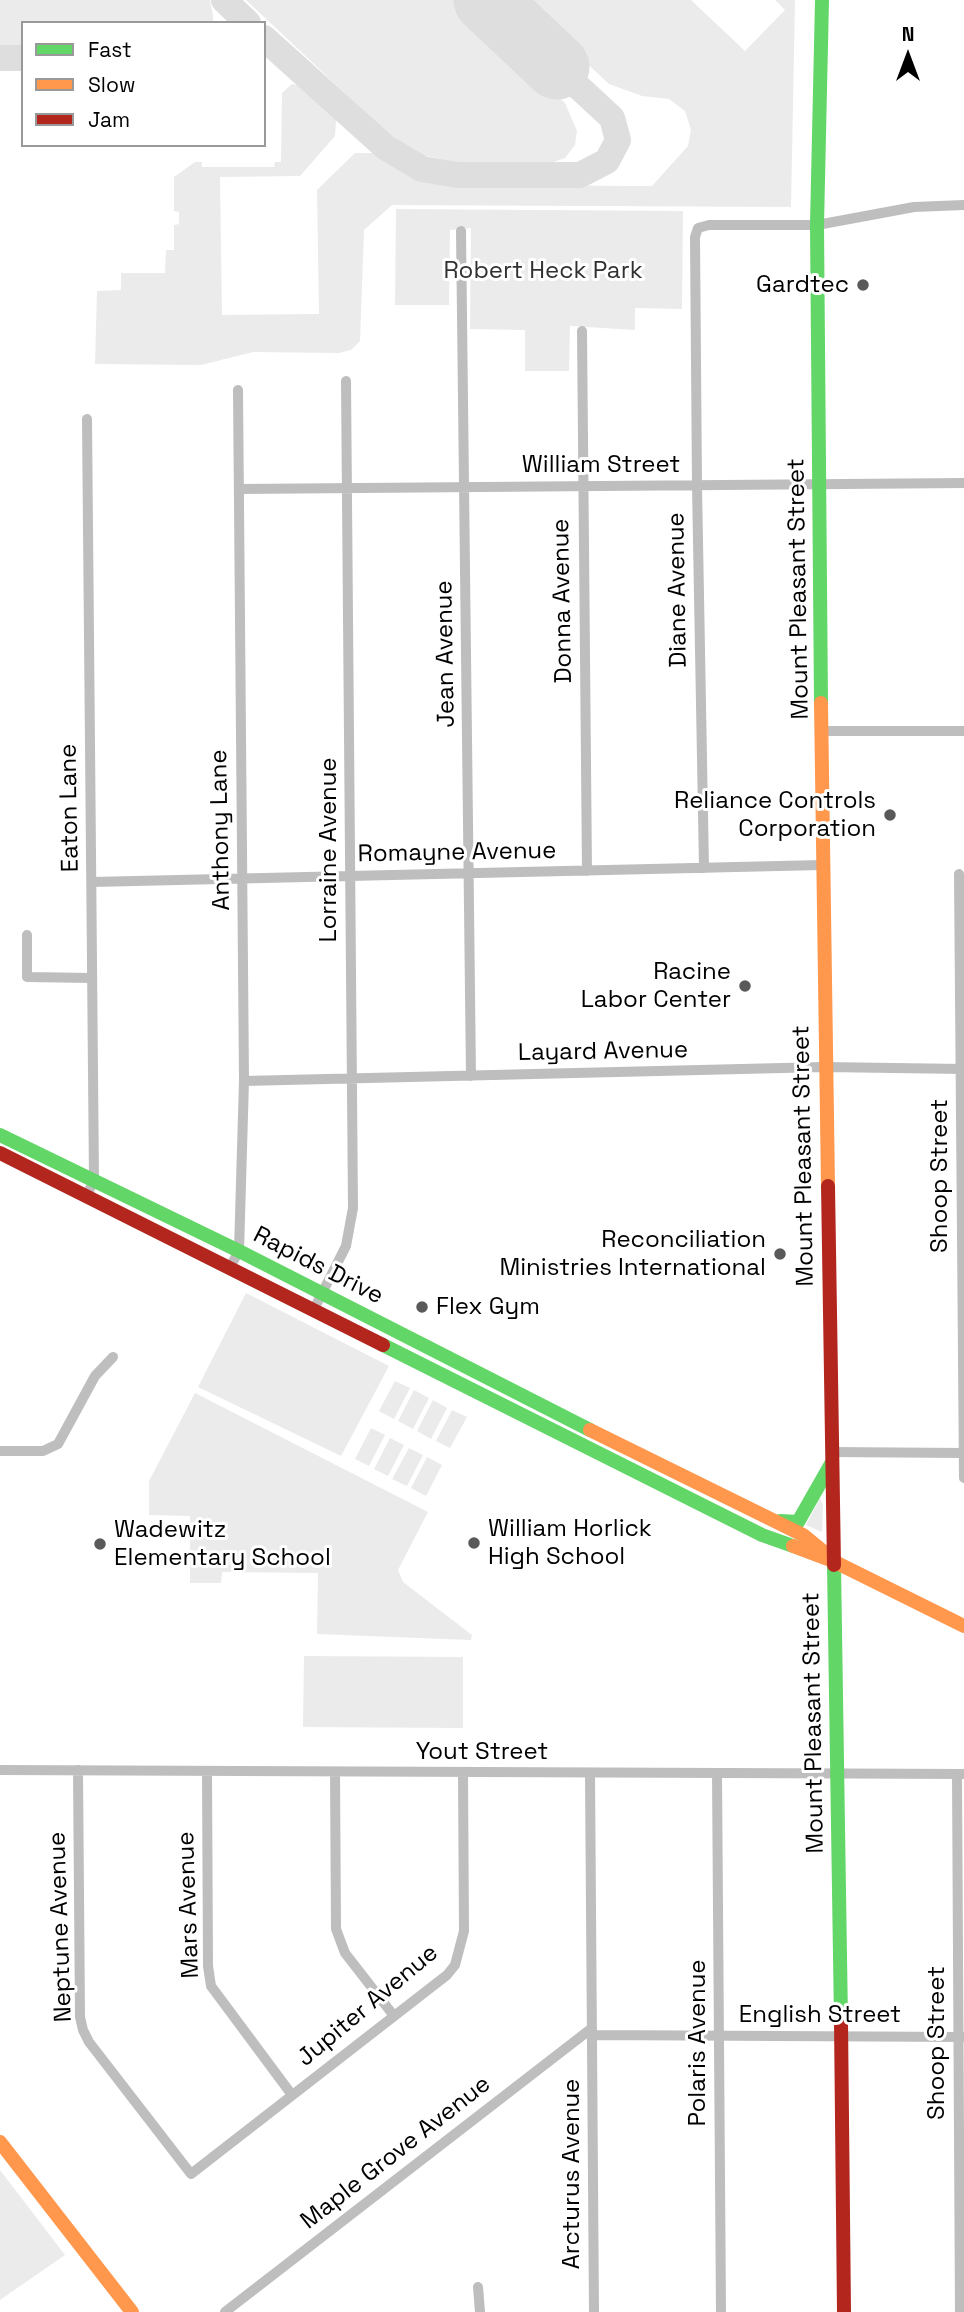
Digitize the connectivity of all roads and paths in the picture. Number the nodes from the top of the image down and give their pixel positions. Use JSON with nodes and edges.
{"nodes":[{"id":1,"x":822,"y":0,"type":"edge"},
{"id":2,"x":964,"y":205,"type":"edge"},
{"id":3,"x":817,"y":225,"type":"junction"},
{"id":4,"x":461,"y":231,"type":"dead end"},
{"id":5,"x":582,"y":331,"type":"dead end"},
{"id":6,"x":346,"y":381,"type":"dead end"},
{"id":7,"x":238,"y":390,"type":"dead end"},
{"id":8,"x":87,"y":419,"type":"dead end"},
{"id":9,"x":821,"y":484,"type":"junction"},
{"id":10,"x":964,"y":484,"type":"edge"},
{"id":11,"x":583,"y":486,"type":"junction"},
{"id":12,"x":698,"y":486,"type":"junction"},
{"id":13,"x":465,"y":487,"type":"junction"},
{"id":14,"x":347,"y":488,"type":"junction"},
{"id":15,"x":239,"y":489,"type":"junction"},
{"id":16,"x":964,"y":731,"type":"edge"},
{"id":17,"x":823,"y":732,"type":"junction"},
{"id":18,"x":822,"y":866,"type":"junction"},
{"id":19,"x":704,"y":868,"type":"junction"},
{"id":20,"x":587,"y":871,"type":"junction"},
{"id":21,"x":469,"y":874,"type":"junction"},
{"id":22,"x":959,"y":874,"type":"dead end"},
{"id":23,"x":351,"y":876,"type":"junction"},
{"id":24,"x":242,"y":878,"type":"junction"},
{"id":25,"x":92,"y":882,"type":"junction"},
{"id":26,"x":27,"y":935,"type":"dead end"},
{"id":27,"x":92,"y":978,"type":"junction"},
{"id":28,"x":824,"y":1067,"type":"junction"},
{"id":29,"x":962,"y":1069,"type":"edge"},
{"id":30,"x":471,"y":1076,"type":"junction"},
{"id":31,"x":352,"y":1079,"type":"junction"},
{"id":32,"x":244,"y":1081,"type":"junction"},
{"id":33,"x":0,"y":1135,"type":"edge"},
{"id":34,"x":0,"y":1153,"type":"edge"},
{"id":35,"x":94,"y":1180,"type":"junction"},
{"id":36,"x":86,"y":1195,"type":"junction"},
{"id":37,"x":239,"y":1251,"type":"junction"},
{"id":38,"x":230,"y":1267,"type":"junction"},
{"id":39,"x":322,"y":1294,"type":"junction"},
{"id":40,"x":314,"y":1309,"type":"junction"},
{"id":41,"x":113,"y":1357,"type":"dead end"},
{"id":42,"x":0,"y":1451,"type":"edge"},
{"id":43,"x":964,"y":1454,"type":"edge"},
{"id":44,"x":832,"y":1458,"type":"junction"},
{"id":45,"x":964,"y":1478,"type":"edge"},
{"id":46,"x":770,"y":1519,"type":"junction"},
{"id":47,"x":833,"y":1561,"type":"junction"},
{"id":48,"x":964,"y":1626,"type":"edge"},
{"id":49,"x":0,"y":1770,"type":"edge"},
{"id":50,"x":78,"y":1770,"type":"junction"},
{"id":51,"x":206,"y":1771,"type":"junction"},
{"id":52,"x":335,"y":1772,"type":"junction"},
{"id":53,"x":463,"y":1773,"type":"junction"},
{"id":54,"x":717,"y":1773,"type":"junction"},
{"id":55,"x":838,"y":1773,"type":"junction"},
{"id":56,"x":590,"y":1774,"type":"junction"},
{"id":57,"x":961,"y":1774,"type":"edge"},
{"id":58,"x":394,"y":2016,"type":"junction"},
{"id":59,"x":592,"y":2031,"type":"junction"},
{"id":60,"x":719,"y":2036,"type":"junction"},
{"id":61,"x":842,"y":2037,"type":"junction"},
{"id":62,"x":961,"y":2037,"type":"edge"},
{"id":63,"x":292,"y":2095,"type":"junction"},
{"id":64,"x":0,"y":2142,"type":"edge"},
{"id":65,"x":191,"y":2174,"type":"joint"},
{"id":66,"x":478,"y":2287,"type":"dead end"},
{"id":67,"x":132,"y":2312,"type":"edge"},
{"id":68,"x":225,"y":2312,"type":"edge"},
{"id":69,"x":480,"y":2312,"type":"edge"},
{"id":70,"x":594,"y":2312,"type":"edge"},
{"id":71,"x":721,"y":2312,"type":"edge"},
{"id":72,"x":844,"y":2312,"type":"edge"},
{"id":73,"x":960,"y":2312,"type":"edge"}],
"edges":[{"from":1,"to":3,"type":"street","name":"Mount Pleasant Street"},
{"from":2,"to":3,"type":"street"},
{"from":3,"to":9,"type":"street","name":"Mount Pleasant Street"},
{"from":3,"to":12,"type":"street","name":"Diane Avenue"},
{"from":4,"to":13,"type":"street","name":"Jean Avenue"},
{"from":5,"to":11,"type":"street","name":"Donna Avenue"},
{"from":6,"to":14,"type":"street","name":"Lorraine Avenue"},
{"from":7,"to":15,"type":"street","name":"Anthony Lane"},
{"from":8,"to":25,"type":"street","name":"Eaton Lane"},
{"from":9,"to":10,"type":"street","name":"William Street"},
{"from":9,"to":12,"type":"street","name":"William Street"},
{"from":9,"to":17,"type":"street","name":"Mount Pleasant Street"},
{"from":11,"to":12,"type":"street","name":"William Street"},
{"from":11,"to":13,"type":"street","name":"William Street"},
{"from":11,"to":20,"type":"street","name":"Donna Avenue"},
{"from":12,"to":19,"type":"street","name":"Diane Avenue"},
{"from":13,"to":14,"type":"street","name":"William Street"},
{"from":13,"to":21,"type":"street","name":"Jean Avenue"},
{"from":14,"to":15,"type":"street","name":"William Street"},
{"from":14,"to":23,"type":"street","name":"Lorraine Avenue"},
{"from":15,"to":24,"type":"street","name":"Anthony Lane"},
{"from":16,"to":17,"type":"street"},
{"from":17,"to":18,"type":"street","name":"Mount Pleasant Street"},
{"from":18,"to":19,"type":"street","name":"Romayne Avenue"},
{"from":18,"to":28,"type":"street","name":"Mount Pleasant Street"},
{"from":19,"to":20,"type":"street","name":"Romayne Avenue"},
{"from":20,"to":21,"type":"street","name":"Romayne Avenue"},
{"from":21,"to":23,"type":"street","name":"Romayne Avenue"},
{"from":21,"to":30,"type":"street","name":"Jean Avenue"},
{"from":22,"to":29,"type":"street","name":"Shoop Street"},
{"from":23,"to":24,"type":"street","name":"Romayne Avenue"},
{"from":23,"to":31,"type":"street","name":"Lorraine Avenue"},
{"from":24,"to":25,"type":"street","name":"Romayne Avenue"},
{"from":24,"to":32,"type":"street","name":"Anthony Lane"},
{"from":25,"to":27,"type":"street","name":"Eaton Lane"},
{"from":26,"to":27,"type":"street"},
{"from":27,"to":35,"type":"street","name":"Eaton Lane"},
{"from":28,"to":29,"type":"street","name":"Layard Avenue"},
{"from":28,"to":30,"type":"street","name":"Layard Avenue"},
{"from":28,"to":44,"type":"street","name":"Mount Pleasant Street"},
{"from":29,"to":43,"type":"street","name":"Shoop Street"},
{"from":30,"to":31,"type":"street","name":"Layard Avenue"},
{"from":31,"to":32,"type":"street","name":"Layard Avenue"},
{"from":31,"to":39,"type":"street","name":"Lorraine Avenue"},
{"from":32,"to":37,"type":"street","name":"Anthony Lane"},
{"from":33,"to":35,"type":"street","name":"Rapids Drive"},
{"from":34,"to":36,"type":"street","name":"Rapids Drive"},
{"from":35,"to":36,"type":"street","name":"Eaton Lane"},
{"from":35,"to":37,"type":"street","name":"Rapids Drive"},
{"from":36,"to":38,"type":"street","name":"Rapids Drive"},
{"from":37,"to":38,"type":"street","name":"Anthony Lane"},
{"from":37,"to":39,"type":"street","name":"Rapids Drive"},
{"from":38,"to":40,"type":"street","name":"Rapids Drive"},
{"from":39,"to":40,"type":"street","name":"Lorraine Avenue"},
{"from":39,"to":46,"type":"street","name":"Rapids Drive"},
{"from":40,"to":47,"type":"street","name":"Rapids Drive"},
{"from":41,"to":42,"type":"street"},
{"from":43,"to":44,"type":"street"},
{"from":43,"to":45,"type":"street","name":"Shoop Street"},
{"from":44,"to":46,"type":"street"},
{"from":44,"to":47,"type":"street","name":"Mount Pleasant Street"},
{"from":46,"to":47,"type":"street","name":"Rapids Drive"},
{"from":47,"to":48,"type":"street","name":"Rapids Drive"},
{"from":47,"to":55,"type":"street","name":"Mount Pleasant Street"},
{"from":49,"to":50,"type":"street","name":"Yout Street"},
{"from":50,"to":51,"type":"street","name":"Yout Street"},
{"from":50,"to":65,"type":"street","name":"Neptune Avenue"},
{"from":51,"to":52,"type":"street","name":"Yout Street"},
{"from":51,"to":63,"type":"street","name":"Mars Avenue"},
{"from":52,"to":53,"type":"street","name":"Yout Street"},
{"from":52,"to":58,"type":"street"},
{"from":53,"to":56,"type":"street","name":"Yout Street"},
{"from":53,"to":58,"type":"street","name":"Jupiter Avenue"},
{"from":54,"to":55,"type":"street","name":"Yout Street"},
{"from":54,"to":56,"type":"street","name":"Yout Street"},
{"from":54,"to":60,"type":"street","name":"Polaris Avenue"},
{"from":55,"to":57,"type":"street","name":"Yout Street"},
{"from":55,"to":61,"type":"street","name":"Mount Pleasant Street"},
{"from":56,"to":59,"type":"street","name":"Arcturus Avenue"},
{"from":57,"to":62,"type":"street","name":"Shoop Street"},
{"from":58,"to":63,"type":"street","name":"Jupiter Avenue"},
{"from":59,"to":60,"type":"street","name":"English Street"},
{"from":59,"to":68,"type":"street","name":"Maple Grove Avenue"},
{"from":59,"to":70,"type":"street","name":"Arcturus Avenue"},
{"from":60,"to":61,"type":"street","name":"English Street"},
{"from":60,"to":71,"type":"street","name":"Polaris Avenue"},
{"from":61,"to":62,"type":"street","name":"English Street"},
{"from":61,"to":72,"type":"street","name":"Mount Pleasant Street"},
{"from":62,"to":73,"type":"street","name":"Shoop Street"},
{"from":63,"to":65,"type":"street","name":"Jupiter Avenue"},
{"from":64,"to":67,"type":"street"},
{"from":66,"to":69,"type":"street"}]}
